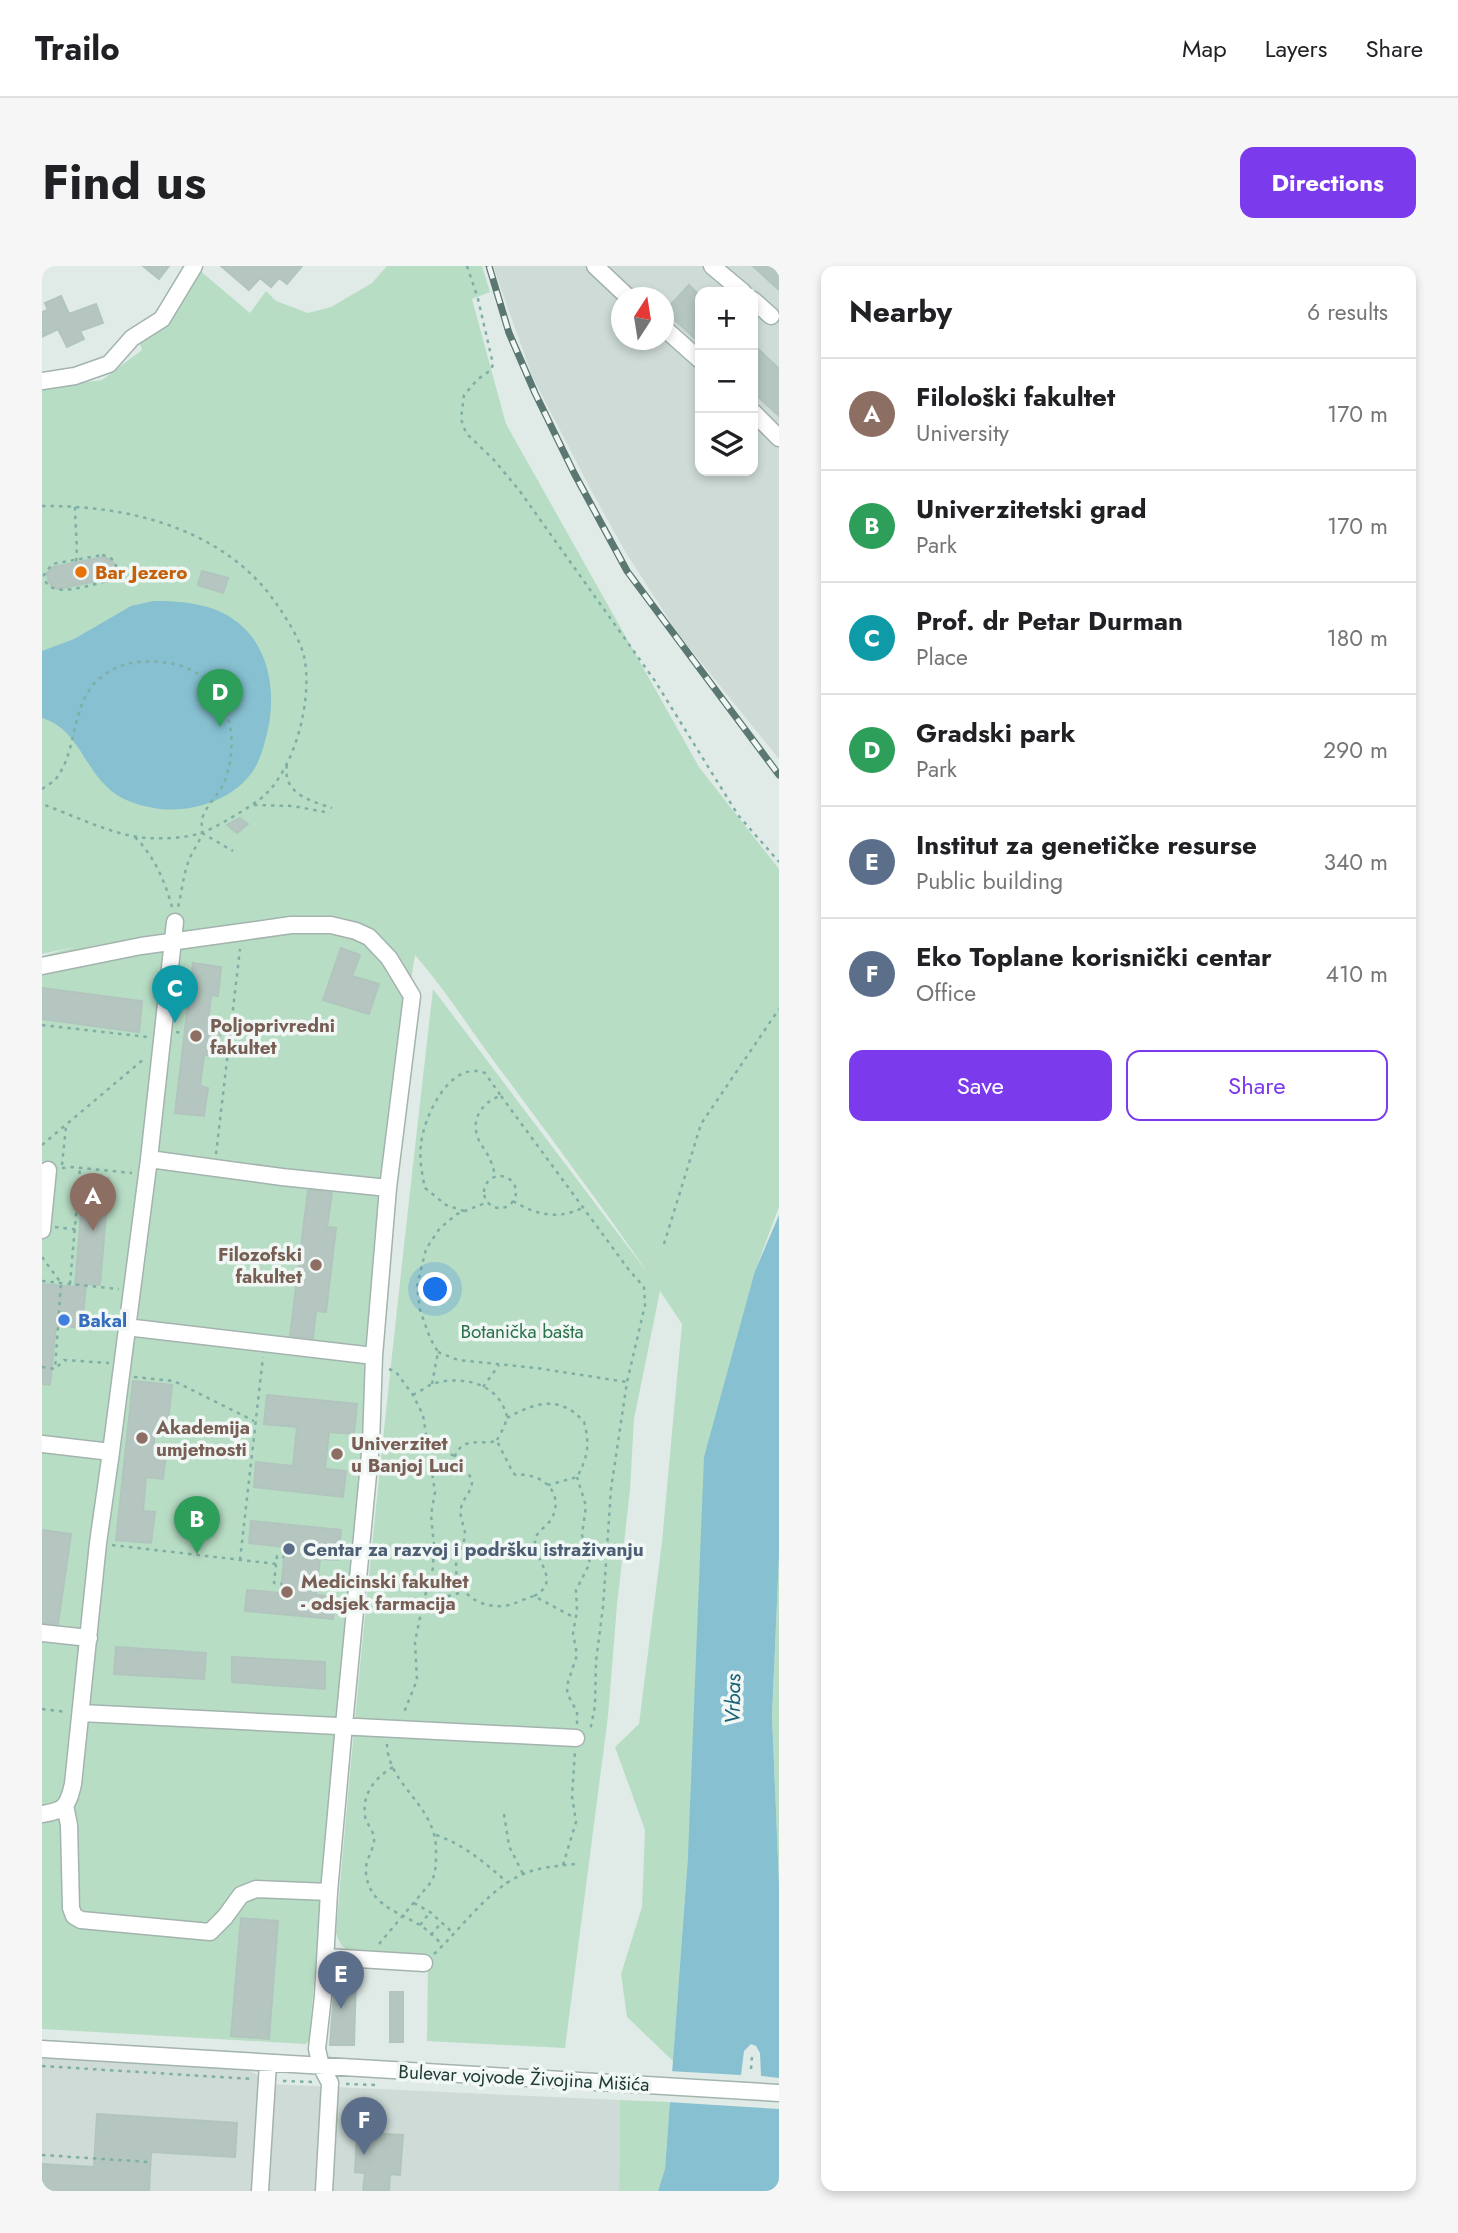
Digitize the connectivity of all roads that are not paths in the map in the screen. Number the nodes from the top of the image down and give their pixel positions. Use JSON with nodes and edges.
{"nodes":[{"id":1,"x":192,"y":266,"type":"edge"},
{"id":2,"x":595,"y":266,"type":"edge"},
{"id":3,"x":712,"y":266,"type":"edge"},
{"id":4,"x":617,"y":287,"type":"edge"},
{"id":5,"x":737,"y":287,"type":"edge"},
{"id":6,"x":758,"y":304,"type":"edge"},
{"id":7,"x":771,"y":316,"type":"dead end"},
{"id":8,"x":674,"y":338,"type":"edge"},
{"id":9,"x":695,"y":356,"type":"edge"},
{"id":10,"x":42,"y":382,"type":"edge"},
{"id":11,"x":754,"y":413,"type":"edge"},
{"id":12,"x":779,"y":438,"type":"edge"},
{"id":13,"x":175,"y":922,"type":"road end"},
{"id":14,"x":173,"y":942,"type":"junction"},
{"id":15,"x":42,"y":966,"type":"edge"},
{"id":16,"x":148,"y":1167,"type":"junction"},
{"id":17,"x":48,"y":1170,"type":"dead end"},
{"id":18,"x":388,"y":1188,"type":"junction"},
{"id":19,"x":42,"y":1228,"type":"edge"},
{"id":20,"x":126,"y":1327,"type":"junction"},
{"id":21,"x":374,"y":1359,"type":"junction"},
{"id":22,"x":42,"y":1444,"type":"edge"},
{"id":23,"x":111,"y":1452,"type":"junction"},
{"id":24,"x":42,"y":1633,"type":"edge"},
{"id":25,"x":89,"y":1637,"type":"junction"},
{"id":26,"x":81,"y":1713,"type":"junction"},
{"id":27,"x":344,"y":1725,"type":"junction"},
{"id":28,"x":576,"y":1738,"type":"road end"},
{"id":29,"x":65,"y":1805,"type":"junction"},
{"id":30,"x":42,"y":1814,"type":"edge"},
{"id":31,"x":330,"y":1892,"type":"junction"},
{"id":32,"x":326,"y":1957,"type":"junction"},
{"id":33,"x":424,"y":1963,"type":"road end"},
{"id":34,"x":42,"y":2049,"type":"edge"},
{"id":35,"x":268,"y":2063,"type":"junction"},
{"id":36,"x":321,"y":2066,"type":"junction"},
{"id":37,"x":779,"y":2093,"type":"edge"},
{"id":38,"x":260,"y":2191,"type":"edge"},
{"id":39,"x":324,"y":2191,"type":"edge"}],
"edges":[{"from":1,"to":10,"type":"street"},
{"from":2,"to":4,"type":"street"},
{"from":3,"to":5,"type":"street"},
{"from":6,"to":7,"type":"street"},
{"from":8,"to":9,"type":"street"},
{"from":11,"to":12,"type":"street"},
{"from":13,"to":14,"type":"street"},
{"from":14,"to":15,"type":"street"},
{"from":14,"to":16,"type":"street"},
{"from":14,"to":18,"type":"street"},
{"from":16,"to":18,"type":"street"},
{"from":16,"to":20,"type":"street"},
{"from":17,"to":19,"type":"street"},
{"from":18,"to":21,"type":"street"},
{"from":20,"to":21,"type":"street"},
{"from":20,"to":23,"type":"street"},
{"from":21,"to":27,"type":"street"},
{"from":22,"to":23,"type":"street"},
{"from":23,"to":25,"type":"street"},
{"from":24,"to":25,"type":"street"},
{"from":25,"to":26,"type":"street"},
{"from":26,"to":27,"type":"street"},
{"from":26,"to":29,"type":"street"},
{"from":27,"to":28,"type":"street"},
{"from":27,"to":31,"type":"street"},
{"from":29,"to":30,"type":"street"},
{"from":29,"to":31,"type":"street"},
{"from":31,"to":32,"type":"street"},
{"from":32,"to":33,"type":"street"},
{"from":32,"to":36,"type":"street"},
{"from":34,"to":35,"type":"street","name":"Bulevar vojvode Živojina Mišića"},
{"from":35,"to":36,"type":"street","name":"Bulevar vojvode Živojina Mišića"},
{"from":35,"to":38,"type":"street"},
{"from":36,"to":37,"type":"street","name":"Bulevar vojvode Živojina Mišića"},
{"from":36,"to":39,"type":"street"}]}
